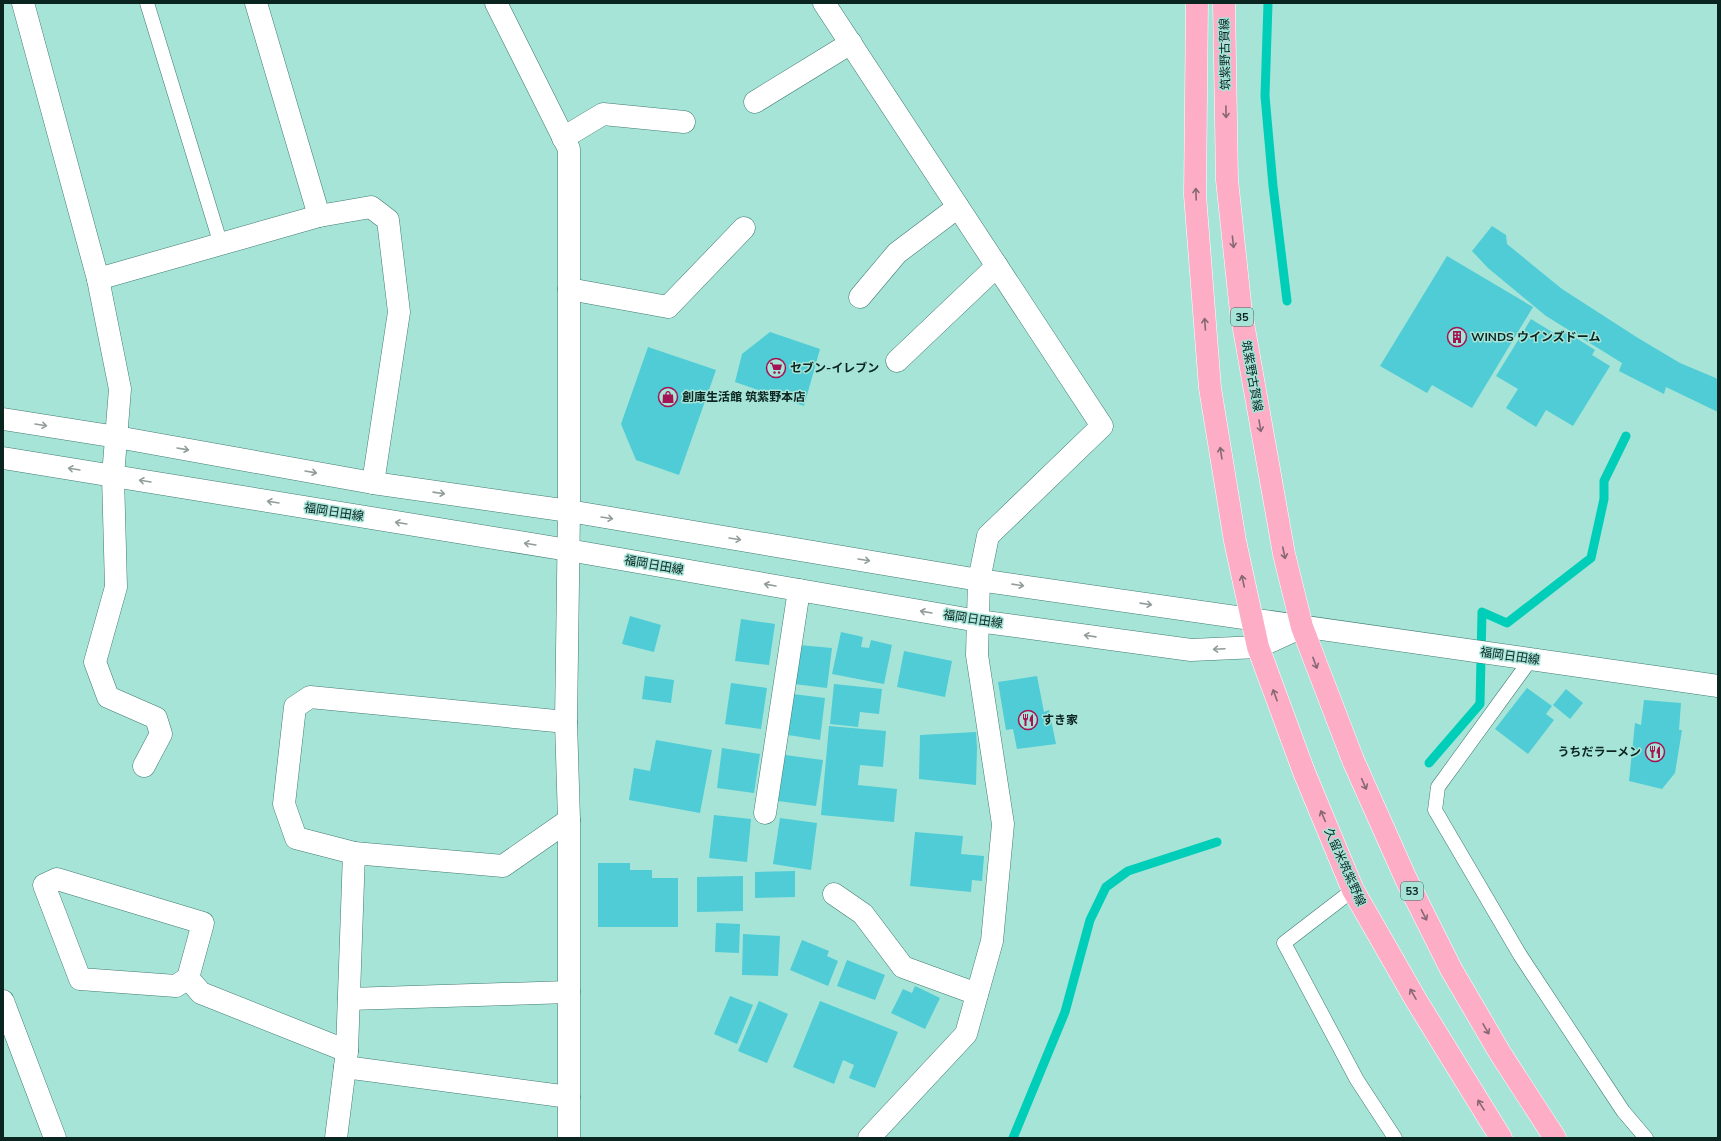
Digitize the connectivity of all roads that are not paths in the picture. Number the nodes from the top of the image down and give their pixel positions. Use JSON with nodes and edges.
{"nodes":[{"id":1,"x":23,"y":3,"type":"edge"},
{"id":2,"x":147,"y":3,"type":"edge"},
{"id":3,"x":256,"y":3,"type":"edge"},
{"id":4,"x":496,"y":3,"type":"edge"},
{"id":5,"x":824,"y":3,"type":"edge"},
{"id":6,"x":1197,"y":3,"type":"edge"},
{"id":7,"x":1224,"y":3,"type":"edge"},
{"id":8,"x":851,"y":43,"type":"junction"},
{"id":9,"x":755,"y":102,"type":"dead end"},
{"id":10,"x":684,"y":122,"type":"dead end"},
{"id":11,"x":563,"y":138,"type":"junction"},
{"id":12,"x":958,"y":206,"type":"junction"},
{"id":13,"x":319,"y":216,"type":"junction"},
{"id":14,"x":744,"y":228,"type":"dead end"},
{"id":15,"x":221,"y":245,"type":"junction"},
{"id":16,"x":997,"y":266,"type":"junction"},
{"id":17,"x":98,"y":279,"type":"junction"},
{"id":18,"x":569,"y":288,"type":"junction"},
{"id":19,"x":860,"y":297,"type":"dead end"},
{"id":20,"x":897,"y":361,"type":"dead end"},
{"id":21,"x":3,"y":419,"type":"edge"},
{"id":22,"x":117,"y":437,"type":"junction"},
{"id":23,"x":3,"y":458,"type":"edge"},
{"id":24,"x":113,"y":476,"type":"junction"},
{"id":25,"x":373,"y":484,"type":"junction"},
{"id":26,"x":569,"y":511,"type":"junction"},
{"id":27,"x":568,"y":550,"type":"junction"},
{"id":28,"x":979,"y":580,"type":"junction"},
{"id":29,"x":799,"y":590,"type":"junction"},
{"id":30,"x":1251,"y":619,"type":"junction"},
{"id":31,"x":978,"y":621,"type":"junction"},
{"id":32,"x":1302,"y":627,"type":"junction"},
{"id":33,"x":1258,"y":647,"type":"junction"},
{"id":34,"x":1531,"y":659,"type":"junction"},
{"id":35,"x":1718,"y":686,"type":"edge"},
{"id":36,"x":566,"y":722,"type":"junction"},
{"id":37,"x":144,"y":766,"type":"dead end"},
{"id":38,"x":765,"y":813,"type":"dead end"},
{"id":39,"x":569,"y":820,"type":"junction"},
{"id":40,"x":354,"y":853,"type":"junction"},
{"id":41,"x":1353,"y":890,"type":"junction"},
{"id":42,"x":834,"y":894,"type":"dead end"},
{"id":43,"x":188,"y":978,"type":"junction"},
{"id":44,"x":569,"y":992,"type":"junction"},
{"id":45,"x":977,"y":994,"type":"junction"},
{"id":46,"x":349,"y":999,"type":"junction"},
{"id":47,"x":3,"y":1000,"type":"edge"},
{"id":48,"x":346,"y":1058,"type":"junction"},
{"id":49,"x":569,"y":1097,"type":"junction"},
{"id":50,"x":55,"y":1138,"type":"edge"},
{"id":51,"x":336,"y":1138,"type":"edge"},
{"id":52,"x":569,"y":1138,"type":"edge"},
{"id":53,"x":869,"y":1138,"type":"edge"},
{"id":54,"x":1395,"y":1138,"type":"edge"},
{"id":55,"x":1502,"y":1138,"type":"edge"},
{"id":56,"x":1555,"y":1138,"type":"edge"},
{"id":57,"x":1646,"y":1138,"type":"edge"}],
"edges":[{"from":1,"to":17,"type":"street"},
{"from":2,"to":15,"type":"lane"},
{"from":3,"to":13,"type":"street"},
{"from":4,"to":11,"type":"street"},
{"from":5,"to":8,"type":"street"},
{"from":30,"to":6,"type":"main road","one_way":true},
{"from":7,"to":32,"type":"main road","name":"筑紫野古賀線","number":"35","one_way":true},
{"from":8,"to":9,"type":"street"},
{"from":8,"to":12,"type":"street"},
{"from":10,"to":11,"type":"street"},
{"from":11,"to":18,"type":"street"},
{"from":12,"to":16,"type":"street"},
{"from":12,"to":19,"type":"street"},
{"from":13,"to":15,"type":"street"},
{"from":13,"to":25,"type":"street"},
{"from":14,"to":18,"type":"street"},
{"from":15,"to":17,"type":"street"},
{"from":16,"to":20,"type":"street"},
{"from":16,"to":28,"type":"street"},
{"from":17,"to":22,"type":"street"},
{"from":18,"to":26,"type":"street"},
{"from":21,"to":22,"type":"street","name":"福岡日田線","one_way":true},
{"from":22,"to":24,"type":"street"},
{"from":22,"to":25,"type":"street","name":"福岡日田線","one_way":true},
{"from":24,"to":23,"type":"street","name":"福岡日田線","one_way":true},
{"from":27,"to":24,"type":"street","name":"福岡日田線","one_way":true},
{"from":24,"to":37,"type":"street"},
{"from":25,"to":26,"type":"street","name":"福岡日田線","one_way":true},
{"from":26,"to":27,"type":"street"},
{"from":26,"to":28,"type":"street","name":"福岡日田線","one_way":true},
{"from":29,"to":27,"type":"street","name":"福岡日田線","one_way":true},
{"from":27,"to":36,"type":"street"},
{"from":28,"to":30,"type":"street","name":"福岡日田線","one_way":true},
{"from":28,"to":31,"type":"street"},
{"from":31,"to":29,"type":"street","name":"福岡日田線","one_way":true},
{"from":29,"to":38,"type":"street"},
{"from":30,"to":32,"type":"street","name":"福岡日田線"},
{"from":30,"to":33,"type":"main road","name":"久留米筑紫野線"},
{"from":33,"to":31,"type":"street","name":"福岡日田線","one_way":true},
{"from":31,"to":45,"type":"street"},
{"from":32,"to":33,"type":"street","name":"福岡日田線"},
{"from":32,"to":34,"type":"street","name":"福岡日田線"},
{"from":32,"to":56,"type":"main road","number":"53","one_way":true},
{"from":41,"to":33,"type":"main road","name":"久留米筑紫野線","one_way":true},
{"from":34,"to":35,"type":"street","name":"福岡日田線"},
{"from":34,"to":57,"type":"lane"},
{"from":36,"to":39,"type":"street"},
{"from":36,"to":40,"type":"street"},
{"from":39,"to":40,"type":"street"},
{"from":39,"to":44,"type":"street"},
{"from":40,"to":46,"type":"street"},
{"from":41,"to":54,"type":"lane"},
{"from":55,"to":41,"type":"main road","name":"久留米筑紫野線","one_way":true},
{"from":42,"to":45,"type":"street"},
{"from":43,"to":43,"type":"street"},
{"from":43,"to":48,"type":"street"},
{"from":44,"to":46,"type":"street"},
{"from":44,"to":49,"type":"street"},
{"from":45,"to":53,"type":"street"},
{"from":46,"to":48,"type":"street"},
{"from":47,"to":50,"type":"street"},
{"from":48,"to":49,"type":"street"},
{"from":48,"to":51,"type":"street"},
{"from":49,"to":52,"type":"street"}]}
